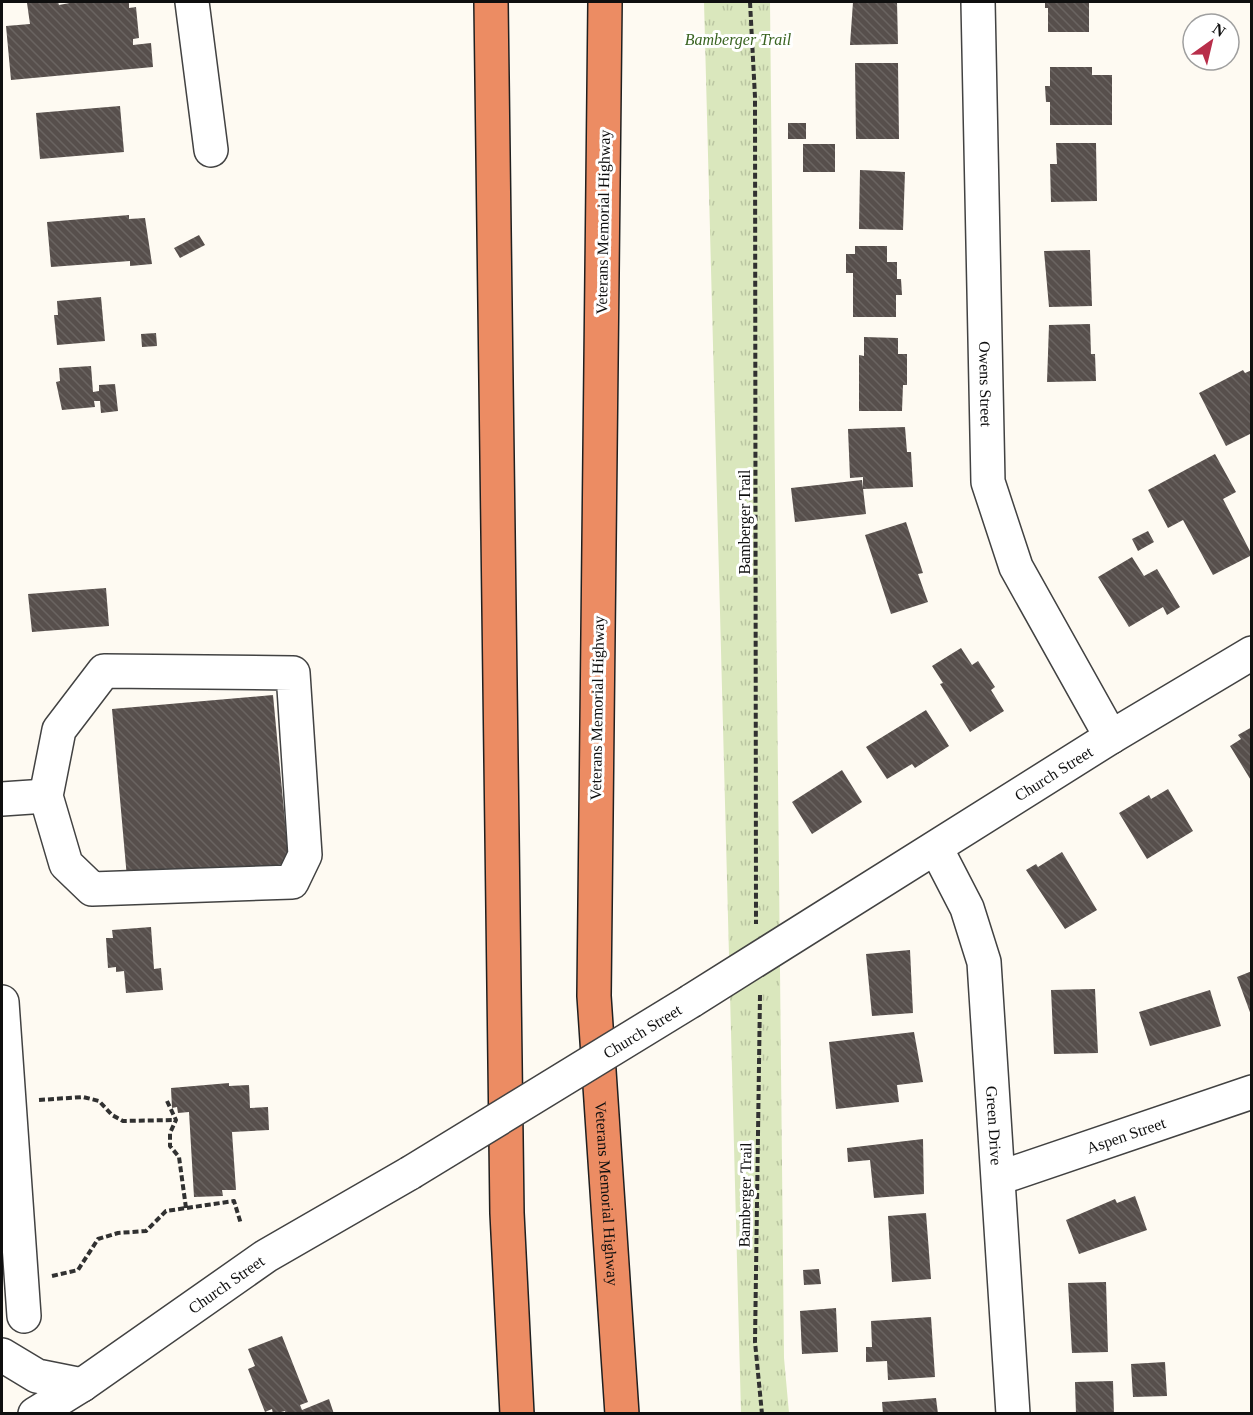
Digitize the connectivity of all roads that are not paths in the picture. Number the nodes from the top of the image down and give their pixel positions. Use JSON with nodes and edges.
{"nodes":[{"id":1,"x":192,"y":2,"type":"edge"},
{"id":2,"x":491,"y":2,"type":"edge"},
{"id":3,"x":605,"y":2,"type":"edge"},
{"id":4,"x":978,"y":2,"type":"edge"},
{"id":5,"x":211,"y":150,"type":"dead end"},
{"id":6,"x":1251,"y":653,"type":"edge"},
{"id":7,"x":1111,"y":737,"type":"junction"},
{"id":8,"x":46,"y":796,"type":"junction"},
{"id":9,"x":2,"y":799,"type":"edge"},
{"id":10,"x":936,"y":848,"type":"junction"},
{"id":11,"x":2,"y":1002,"type":"edge"},
{"id":12,"x":1251,"y":1092,"type":"edge"},
{"id":13,"x":999,"y":1178,"type":"junction"},
{"id":14,"x":24,"y":1316,"type":"dead end"},
{"id":15,"x":2,"y":1355,"type":"edge"},
{"id":16,"x":82,"y":1385,"type":"junction"},
{"id":17,"x":35,"y":1413,"type":"edge"},
{"id":18,"x":517,"y":1413,"type":"edge"},
{"id":19,"x":622,"y":1413,"type":"edge"},
{"id":20,"x":1012,"y":1413,"type":"edge"}],
"edges":[{"from":1,"to":5,"type":"street"},
{"from":2,"to":18,"type":"highway"},
{"from":3,"to":19,"type":"highway","name":"Veterans Memorial Highway"},
{"from":4,"to":7,"type":"street","name":"Owens Street"},
{"from":6,"to":7,"type":"street","name":"Church Street"},
{"from":7,"to":10,"type":"street","name":"Church Street"},
{"from":8,"to":8,"type":"street"},
{"from":8,"to":9,"type":"street"},
{"from":10,"to":13,"type":"street","name":"Green Drive"},
{"from":10,"to":16,"type":"street","name":"Church Street","bridge":true},
{"from":11,"to":14,"type":"street"},
{"from":12,"to":13,"type":"street","name":"Aspen Street"},
{"from":13,"to":20,"type":"street","name":"Green Drive"},
{"from":15,"to":16,"type":"street"},
{"from":16,"to":17,"type":"street","name":"Church Street"}]}
